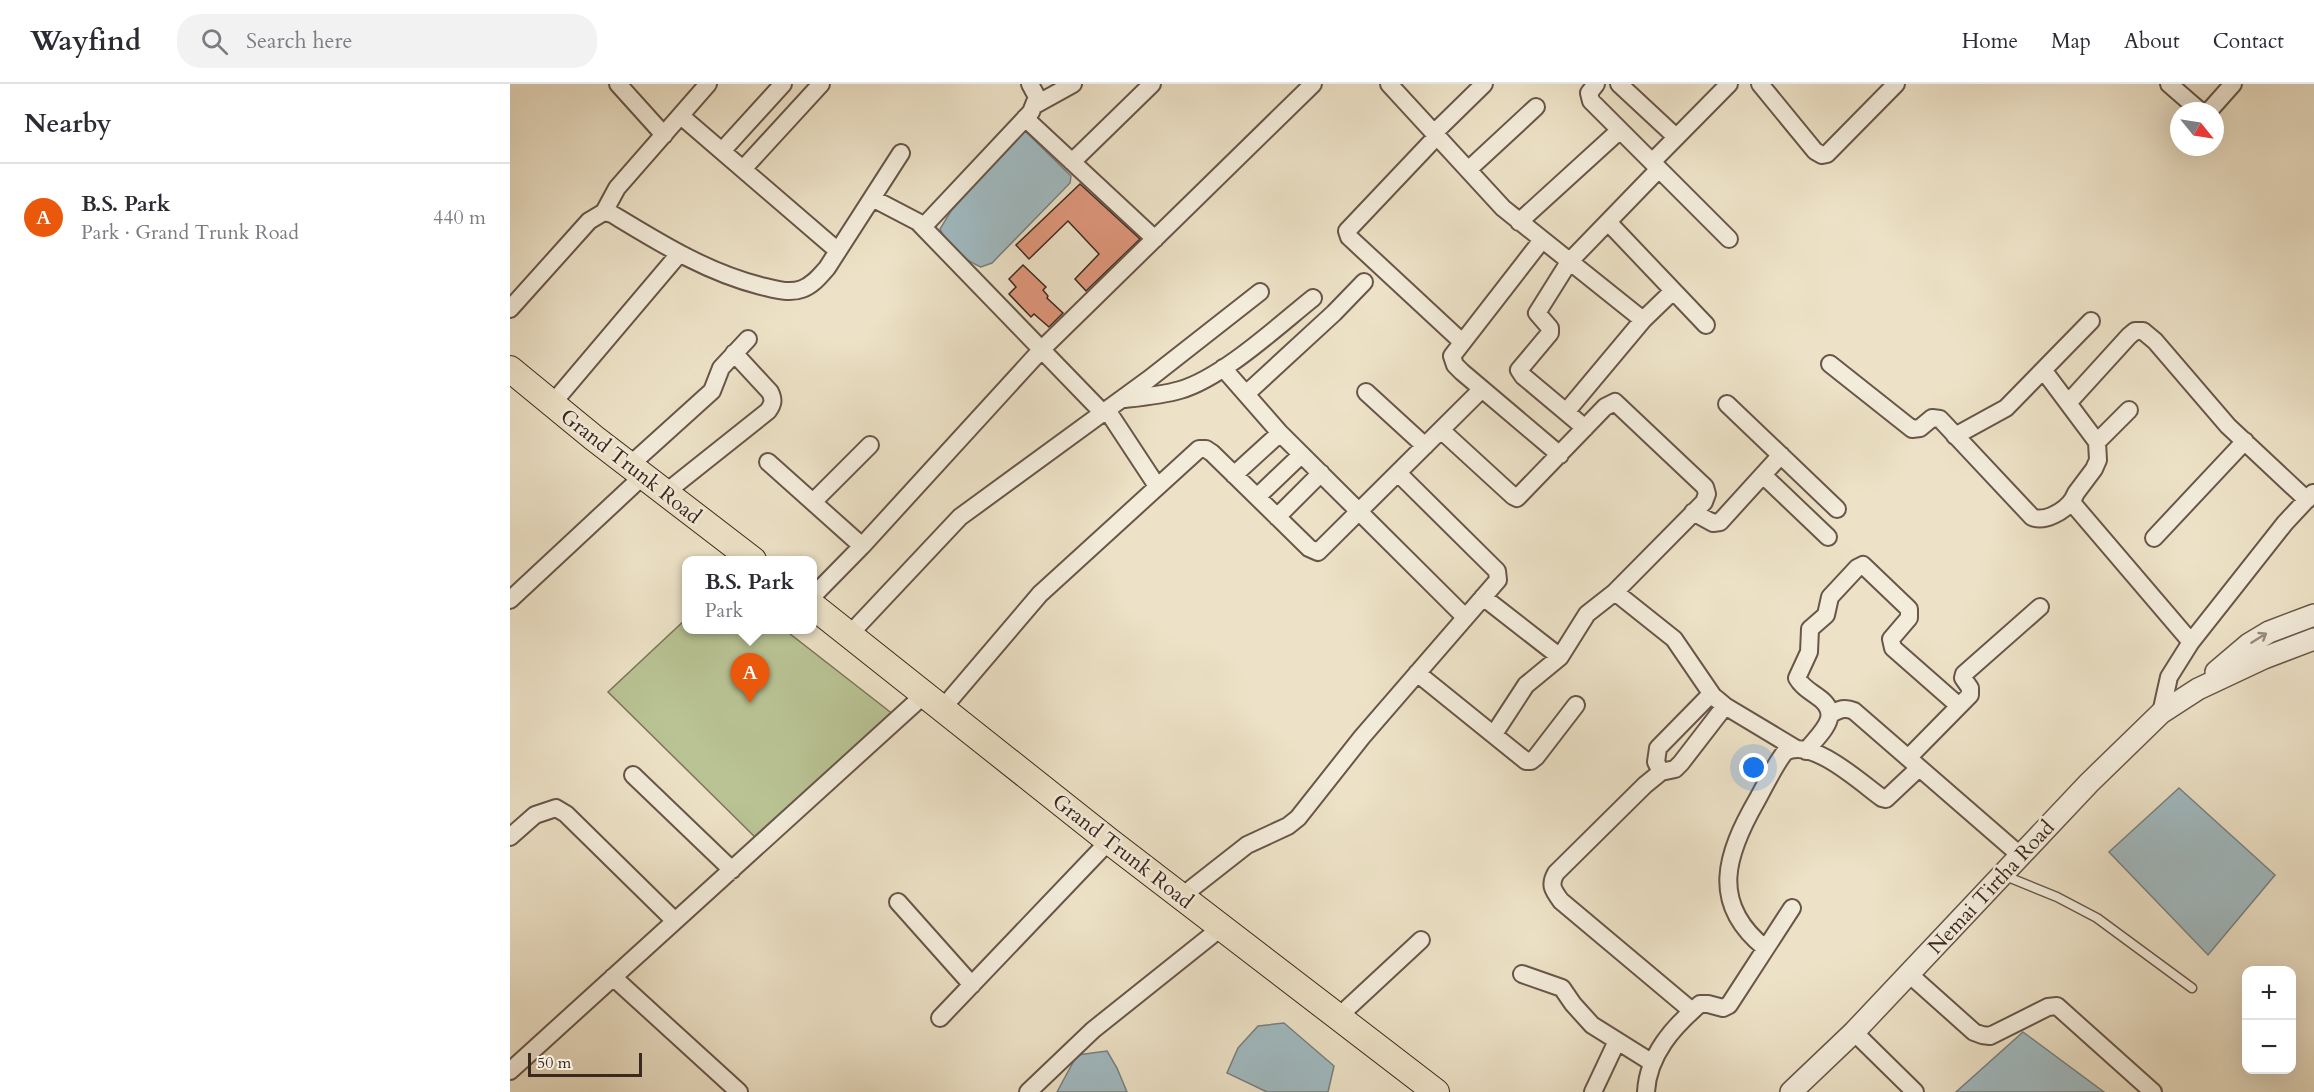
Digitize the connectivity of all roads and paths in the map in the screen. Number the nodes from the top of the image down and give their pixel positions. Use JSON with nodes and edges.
{"nodes":[{"id":1,"x":618,"y":84,"type":"edge"},
{"id":2,"x":708,"y":84,"type":"edge"},
{"id":3,"x":783,"y":84,"type":"edge"},
{"id":4,"x":821,"y":84,"type":"edge"},
{"id":5,"x":1030,"y":84,"type":"edge"},
{"id":6,"x":1073,"y":84,"type":"edge"},
{"id":7,"x":1152,"y":84,"type":"edge"},
{"id":8,"x":1313,"y":84,"type":"edge"},
{"id":9,"x":1484,"y":84,"type":"edge"},
{"id":10,"x":1596,"y":84,"type":"edge"},
{"id":11,"x":1619,"y":84,"type":"edge"},
{"id":12,"x":1729,"y":84,"type":"edge"},
{"id":13,"x":1760,"y":84,"type":"edge"},
{"id":14,"x":1896,"y":84,"type":"edge"},
{"id":15,"x":2169,"y":84,"type":"edge"},
{"id":16,"x":2234,"y":84,"type":"edge"},
{"id":17,"x":1392,"y":85,"type":"edge"},
{"id":18,"x":2190,"y":102,"type":"edge"},
{"id":19,"x":2218,"y":102,"type":"edge"},
{"id":20,"x":1536,"y":107,"type":"dead end"},
{"id":21,"x":1030,"y":112,"type":"junction"},
{"id":22,"x":681,"y":116,"type":"junction"},
{"id":23,"x":1620,"y":130,"type":"junction"},
{"id":24,"x":664,"y":135,"type":"junction"},
{"id":25,"x":1436,"y":135,"type":"junction"},
{"id":26,"x":1676,"y":137,"type":"junction"},
{"id":27,"x":722,"y":151,"type":"junction"},
{"id":28,"x":901,"y":153,"type":"dead end"},
{"id":29,"x":1072,"y":162,"type":"junction"},
{"id":30,"x":1655,"y":165,"type":"junction"},
{"id":31,"x":743,"y":169,"type":"junction"},
{"id":32,"x":1468,"y":170,"type":"junction"},
{"id":33,"x":872,"y":198,"type":"junction"},
{"id":34,"x":604,"y":212,"type":"junction"},
{"id":35,"x":1519,"y":222,"type":"junction"},
{"id":36,"x":1608,"y":222,"type":"junction"},
{"id":37,"x":923,"y":227,"type":"junction"},
{"id":38,"x":1155,"y":239,"type":"junction"},
{"id":39,"x":1729,"y":239,"type":"dead end"},
{"id":40,"x":1542,"y":240,"type":"junction"},
{"id":41,"x":838,"y":251,"type":"junction"},
{"id":42,"x":678,"y":254,"type":"junction"},
{"id":43,"x":1569,"y":262,"type":"junction"},
{"id":44,"x":1364,"y":282,"type":"dead end"},
{"id":45,"x":1673,"y":291,"type":"junction"},
{"id":46,"x":1260,"y":292,"type":"dead end"},
{"id":47,"x":1313,"y":298,"type":"dead end"},
{"id":48,"x":510,"y":309,"type":"edge"},
{"id":49,"x":1643,"y":320,"type":"junction"},
{"id":50,"x":2091,"y":321,"type":"dead end"},
{"id":51,"x":1706,"y":325,"type":"dead end"},
{"id":52,"x":748,"y":339,"type":"dead end"},
{"id":53,"x":1461,"y":342,"type":"junction"},
{"id":54,"x":1042,"y":349,"type":"junction"},
{"id":55,"x":734,"y":353,"type":"junction"},
{"id":56,"x":1830,"y":364,"type":"dead end"},
{"id":57,"x":1223,"y":368,"type":"junction"},
{"id":58,"x":510,"y":369,"type":"edge"},
{"id":59,"x":2044,"y":371,"type":"junction"},
{"id":60,"x":1482,"y":389,"type":"junction"},
{"id":61,"x":1366,"y":392,"type":"dead end"},
{"id":62,"x":1246,"y":394,"type":"junction"},
{"id":63,"x":2068,"y":403,"type":"junction"},
{"id":64,"x":552,"y":404,"type":"junction"},
{"id":65,"x":1727,"y":404,"type":"dead end"},
{"id":66,"x":1110,"y":408,"type":"junction"},
{"id":67,"x":2129,"y":410,"type":"dead end"},
{"id":68,"x":1566,"y":412,"type":"junction"},
{"id":69,"x":1585,"y":428,"type":"junction"},
{"id":70,"x":1441,"y":430,"type":"junction"},
{"id":71,"x":1280,"y":433,"type":"junction"},
{"id":72,"x":1955,"y":436,"type":"junction"},
{"id":73,"x":2245,"y":441,"type":"junction"},
{"id":74,"x":2097,"y":442,"type":"junction"},
{"id":75,"x":870,"y":445,"type":"dead end"},
{"id":76,"x":1425,"y":446,"type":"junction"},
{"id":77,"x":1301,"y":455,"type":"junction"},
{"id":78,"x":1560,"y":455,"type":"junction"},
{"id":79,"x":1781,"y":455,"type":"junction"},
{"id":80,"x":768,"y":462,"type":"dead end"},
{"id":81,"x":636,"y":471,"type":"junction"},
{"id":82,"x":1321,"y":473,"type":"junction"},
{"id":83,"x":1398,"y":473,"type":"junction"},
{"id":84,"x":1234,"y":475,"type":"junction"},
{"id":85,"x":1763,"y":475,"type":"junction"},
{"id":86,"x":1157,"y":486,"type":"junction"},
{"id":87,"x":665,"y":493,"type":"junction"},
{"id":88,"x":2310,"y":496,"type":"edge"},
{"id":89,"x":1257,"y":497,"type":"junction"},
{"id":90,"x":2073,"y":499,"type":"junction"},
{"id":91,"x":813,"y":502,"type":"junction"},
{"id":92,"x":1837,"y":509,"type":"dead end"},
{"id":93,"x":1361,"y":511,"type":"junction"},
{"id":94,"x":1693,"y":512,"type":"junction"},
{"id":95,"x":1278,"y":518,"type":"junction"},
{"id":96,"x":1828,"y":537,"type":"dead end"},
{"id":97,"x":2154,"y":538,"type":"dead end"},
{"id":98,"x":862,"y":546,"type":"junction"},
{"id":99,"x":747,"y":556,"type":"edge"},
{"id":100,"x":817,"y":592,"type":"edge"},
{"id":101,"x":1616,"y":592,"type":"junction"},
{"id":102,"x":1483,"y":597,"type":"junction"},
{"id":103,"x":510,"y":600,"type":"edge"},
{"id":104,"x":2040,"y":607,"type":"dead end"},
{"id":105,"x":817,"y":609,"type":"edge"},
{"id":106,"x":2314,"y":615,"type":"edge"},
{"id":107,"x":1465,"y":617,"type":"junction"},
{"id":108,"x":849,"y":635,"type":"junction"},
{"id":109,"x":2314,"y":639,"type":"edge"},
{"id":110,"x":2191,"y":642,"type":"junction"},
{"id":111,"x":1560,"y":657,"type":"junction"},
{"id":112,"x":1416,"y":673,"type":"junction"},
{"id":113,"x":2198,"y":689,"type":"junction"},
{"id":114,"x":1711,"y":694,"type":"junction"},
{"id":115,"x":933,"y":702,"type":"junction"},
{"id":116,"x":1576,"y":705,"type":"dead end"},
{"id":117,"x":1725,"y":706,"type":"junction"},
{"id":118,"x":1959,"y":706,"type":"junction"},
{"id":119,"x":2161,"y":713,"type":"junction"},
{"id":120,"x":1831,"y":714,"type":"junction"},
{"id":121,"x":1494,"y":734,"type":"junction"},
{"id":122,"x":1664,"y":743,"type":"junction"},
{"id":123,"x":1800,"y":749,"type":"junction"},
{"id":124,"x":1681,"y":763,"type":"junction"},
{"id":125,"x":1914,"y":763,"type":"junction"},
{"id":126,"x":1661,"y":772,"type":"junction"},
{"id":127,"x":633,"y":775,"type":"dead end"},
{"id":128,"x":510,"y":837,"type":"edge"},
{"id":129,"x":1109,"y":841,"type":"junction"},
{"id":130,"x":2021,"y":856,"type":"junction"},
{"id":131,"x":732,"y":870,"type":"junction"},
{"id":132,"x":2002,"y":875,"type":"junction"},
{"id":133,"x":1182,"y":896,"type":"junction"},
{"id":134,"x":898,"y":902,"type":"dead end"},
{"id":135,"x":1792,"y":908,"type":"dead end"},
{"id":136,"x":675,"y":921,"type":"junction"},
{"id":137,"x":1222,"y":927,"type":"junction"},
{"id":138,"x":1421,"y":940,"type":"dead end"},
{"id":139,"x":1765,"y":948,"type":"junction"},
{"id":140,"x":1522,"y":974,"type":"dead end"},
{"id":141,"x":1909,"y":974,"type":"junction"},
{"id":142,"x":613,"y":977,"type":"junction"},
{"id":143,"x":972,"y":985,"type":"junction"},
{"id":144,"x":2192,"y":988,"type":"dead end"},
{"id":145,"x":1692,"y":1011,"type":"junction"},
{"id":146,"x":1338,"y":1017,"type":"junction"},
{"id":147,"x":940,"y":1018,"type":"dead end"},
{"id":148,"x":1854,"y":1032,"type":"junction"},
{"id":149,"x":1617,"y":1041,"type":"junction"},
{"id":150,"x":513,"y":1062,"type":"edge"},
{"id":151,"x":1651,"y":1062,"type":"junction"},
{"id":152,"x":739,"y":1092,"type":"edge"},
{"id":153,"x":1028,"y":1092,"type":"edge"},
{"id":154,"x":1436,"y":1092,"type":"edge"},
{"id":155,"x":1593,"y":1092,"type":"edge"},
{"id":156,"x":1646,"y":1092,"type":"edge"},
{"id":157,"x":1791,"y":1092,"type":"edge"},
{"id":158,"x":1915,"y":1092,"type":"edge"},
{"id":159,"x":2153,"y":1092,"type":"edge"}],
"edges":[{"from":1,"to":24,"type":"street"},
{"from":2,"to":22,"type":"street"},
{"from":3,"to":27,"type":"street"},
{"from":4,"to":31,"type":"street"},
{"from":5,"to":21,"type":"street"},
{"from":6,"to":21,"type":"street"},
{"from":7,"to":29,"type":"street"},
{"from":8,"to":38,"type":"street"},
{"from":9,"to":25,"type":"street"},
{"from":10,"to":23,"type":"street"},
{"from":11,"to":26,"type":"street"},
{"from":12,"to":26,"type":"street"},
{"from":13,"to":14,"type":"street"},
{"from":15,"to":18,"type":"street"},
{"from":16,"to":19,"type":"street"},
{"from":17,"to":25,"type":"street"},
{"from":20,"to":32,"type":"street"},
{"from":21,"to":29,"type":"street"},
{"from":21,"to":37,"type":"street"},
{"from":22,"to":24,"type":"street"},
{"from":22,"to":27,"type":"street"},
{"from":23,"to":30,"type":"street"},
{"from":23,"to":35,"type":"street"},
{"from":24,"to":34,"type":"street"},
{"from":25,"to":32,"type":"street"},
{"from":25,"to":53,"type":"street"},
{"from":26,"to":30,"type":"street"},
{"from":27,"to":31,"type":"street"},
{"from":28,"to":33,"type":"street"},
{"from":29,"to":38,"type":"street"},
{"from":30,"to":36,"type":"street"},
{"from":30,"to":39,"type":"street"},
{"from":31,"to":41,"type":"street"},
{"from":32,"to":35,"type":"street"},
{"from":33,"to":37,"type":"street"},
{"from":33,"to":41,"type":"street"},
{"from":34,"to":42,"type":"street"},
{"from":34,"to":48,"type":"street"},
{"from":35,"to":40,"type":"street"},
{"from":36,"to":43,"type":"street"},
{"from":36,"to":45,"type":"street"},
{"from":37,"to":54,"type":"street"},
{"from":38,"to":54,"type":"street"},
{"from":40,"to":43,"type":"street"},
{"from":40,"to":53,"type":"street"},
{"from":41,"to":42,"type":"street"},
{"from":42,"to":64,"type":"street"},
{"from":43,"to":49,"type":"street"},
{"from":43,"to":68,"type":"street"},
{"from":44,"to":62,"type":"street"},
{"from":45,"to":49,"type":"street"},
{"from":45,"to":51,"type":"street"},
{"from":46,"to":66,"type":"street"},
{"from":47,"to":57,"type":"street"},
{"from":49,"to":68,"type":"street"},
{"from":50,"to":59,"type":"street"},
{"from":52,"to":55,"type":"street"},
{"from":53,"to":60,"type":"street"},
{"from":54,"to":66,"type":"street"},
{"from":54,"to":98,"type":"street"},
{"from":55,"to":81,"type":"street"},
{"from":55,"to":87,"type":"street"},
{"from":56,"to":72,"type":"street"},
{"from":57,"to":62,"type":"street"},
{"from":57,"to":66,"type":"street"},
{"from":58,"to":64,"type":"main road","name":"Grand Trunk Road"},
{"from":59,"to":63,"type":"street"},
{"from":59,"to":72,"type":"street"},
{"from":60,"to":70,"type":"street"},
{"from":60,"to":78,"type":"street"},
{"from":61,"to":76,"type":"street"},
{"from":62,"to":71,"type":"street"},
{"from":63,"to":73,"type":"street"},
{"from":63,"to":74,"type":"street"},
{"from":64,"to":81,"type":"main road","name":"Grand Trunk Road"},
{"from":65,"to":79,"type":"street"},
{"from":66,"to":86,"type":"street"},
{"from":66,"to":108,"type":"street"},
{"from":67,"to":74,"type":"street"},
{"from":68,"to":69,"type":"street"},
{"from":69,"to":78,"type":"street"},
{"from":69,"to":94,"type":"street"},
{"from":70,"to":76,"type":"street"},
{"from":70,"to":78,"type":"street"},
{"from":71,"to":77,"type":"street"},
{"from":71,"to":84,"type":"street"},
{"from":72,"to":90,"type":"street"},
{"from":73,"to":88,"type":"street"},
{"from":73,"to":97,"type":"street"},
{"from":74,"to":90,"type":"street"},
{"from":75,"to":91,"type":"street"},
{"from":76,"to":83,"type":"street"},
{"from":77,"to":82,"type":"street"},
{"from":77,"to":89,"type":"street"},
{"from":79,"to":85,"type":"street"},
{"from":79,"to":92,"type":"street"},
{"from":80,"to":91,"type":"street"},
{"from":81,"to":87,"type":"main road","name":"Grand Trunk Road"},
{"from":81,"to":103,"type":"street"},
{"from":82,"to":93,"type":"street"},
{"from":82,"to":95,"type":"street"},
{"from":83,"to":93,"type":"street"},
{"from":83,"to":102,"type":"street"},
{"from":84,"to":86,"type":"street"},
{"from":84,"to":89,"type":"street"},
{"from":85,"to":94,"type":"street"},
{"from":85,"to":96,"type":"street"},
{"from":86,"to":115,"type":"street"},
{"from":87,"to":99,"type":"main road","name":"Grand Trunk Road"},
{"from":88,"to":110,"type":"street"},
{"from":89,"to":95,"type":"street"},
{"from":90,"to":110,"type":"street"},
{"from":91,"to":98,"type":"street"},
{"from":93,"to":95,"type":"street"},
{"from":93,"to":107,"type":"street"},
{"from":94,"to":101,"type":"street"},
{"from":98,"to":100,"type":"street"},
{"from":101,"to":111,"type":"street"},
{"from":101,"to":114,"type":"street"},
{"from":102,"to":107,"type":"street"},
{"from":102,"to":111,"type":"street"},
{"from":104,"to":118,"type":"street"},
{"from":105,"to":108,"type":"main road","name":"Grand Trunk Road"},
{"from":113,"to":106,"type":"street","name":"Nemai Tirtha Road","one_way":true},
{"from":107,"to":112,"type":"street"},
{"from":108,"to":115,"type":"main road","name":"Grand Trunk Road"},
{"from":109,"to":113,"type":"street","name":"Nemai Tirtha Road"},
{"from":110,"to":119,"type":"street"},
{"from":111,"to":121,"type":"street"},
{"from":112,"to":121,"type":"street"},
{"from":112,"to":133,"type":"street"},
{"from":113,"to":119,"type":"street","name":"Nemai Tirtha Road"},
{"from":114,"to":117,"type":"street"},
{"from":114,"to":122,"type":"street"},
{"from":115,"to":129,"type":"main road","name":"Grand Trunk Road"},
{"from":115,"to":131,"type":"street"},
{"from":116,"to":121,"type":"street"},
{"from":117,"to":123,"type":"street"},
{"from":117,"to":124,"type":"street"},
{"from":118,"to":120,"type":"street"},
{"from":118,"to":125,"type":"street"},
{"from":119,"to":130,"type":"street","name":"Nemai Tirtha Road"},
{"from":120,"to":123,"type":"street"},
{"from":120,"to":125,"type":"street"},
{"from":122,"to":124,"type":"street"},
{"from":122,"to":126,"type":"street"},
{"from":123,"to":125,"type":"street"},
{"from":123,"to":139,"type":"street"},
{"from":124,"to":126,"type":"street"},
{"from":125,"to":130,"type":"street"},
{"from":126,"to":145,"type":"street"},
{"from":127,"to":131,"type":"street"},
{"from":128,"to":136,"type":"street"},
{"from":129,"to":133,"type":"main road","name":"Grand Trunk Road"},
{"from":129,"to":143,"type":"street"},
{"from":130,"to":132,"type":"street","name":"Nemai Tirtha Road"},
{"from":131,"to":136,"type":"street"},
{"from":132,"to":141,"type":"street","name":"Nemai Tirtha Road"},
{"from":132,"to":144,"type":"lane"},
{"from":133,"to":137,"type":"main road","name":"Grand Trunk Road"},
{"from":134,"to":143,"type":"street"},
{"from":135,"to":139,"type":"street"},
{"from":136,"to":142,"type":"street"},
{"from":137,"to":146,"type":"main road","name":"Grand Trunk Road"},
{"from":137,"to":153,"type":"street"},
{"from":138,"to":146,"type":"street"},
{"from":139,"to":145,"type":"street"},
{"from":140,"to":149,"type":"street"},
{"from":141,"to":148,"type":"street","name":"Nemai Tirtha Road"},
{"from":141,"to":159,"type":"street"},
{"from":142,"to":150,"type":"street"},
{"from":142,"to":152,"type":"street"},
{"from":143,"to":147,"type":"street"},
{"from":145,"to":151,"type":"street"},
{"from":146,"to":154,"type":"main road","name":"Grand Trunk Road"},
{"from":148,"to":157,"type":"street","name":"Nemai Tirtha Road"},
{"from":148,"to":158,"type":"street"},
{"from":149,"to":151,"type":"street"},
{"from":149,"to":155,"type":"street"},
{"from":151,"to":156,"type":"street"}]}
